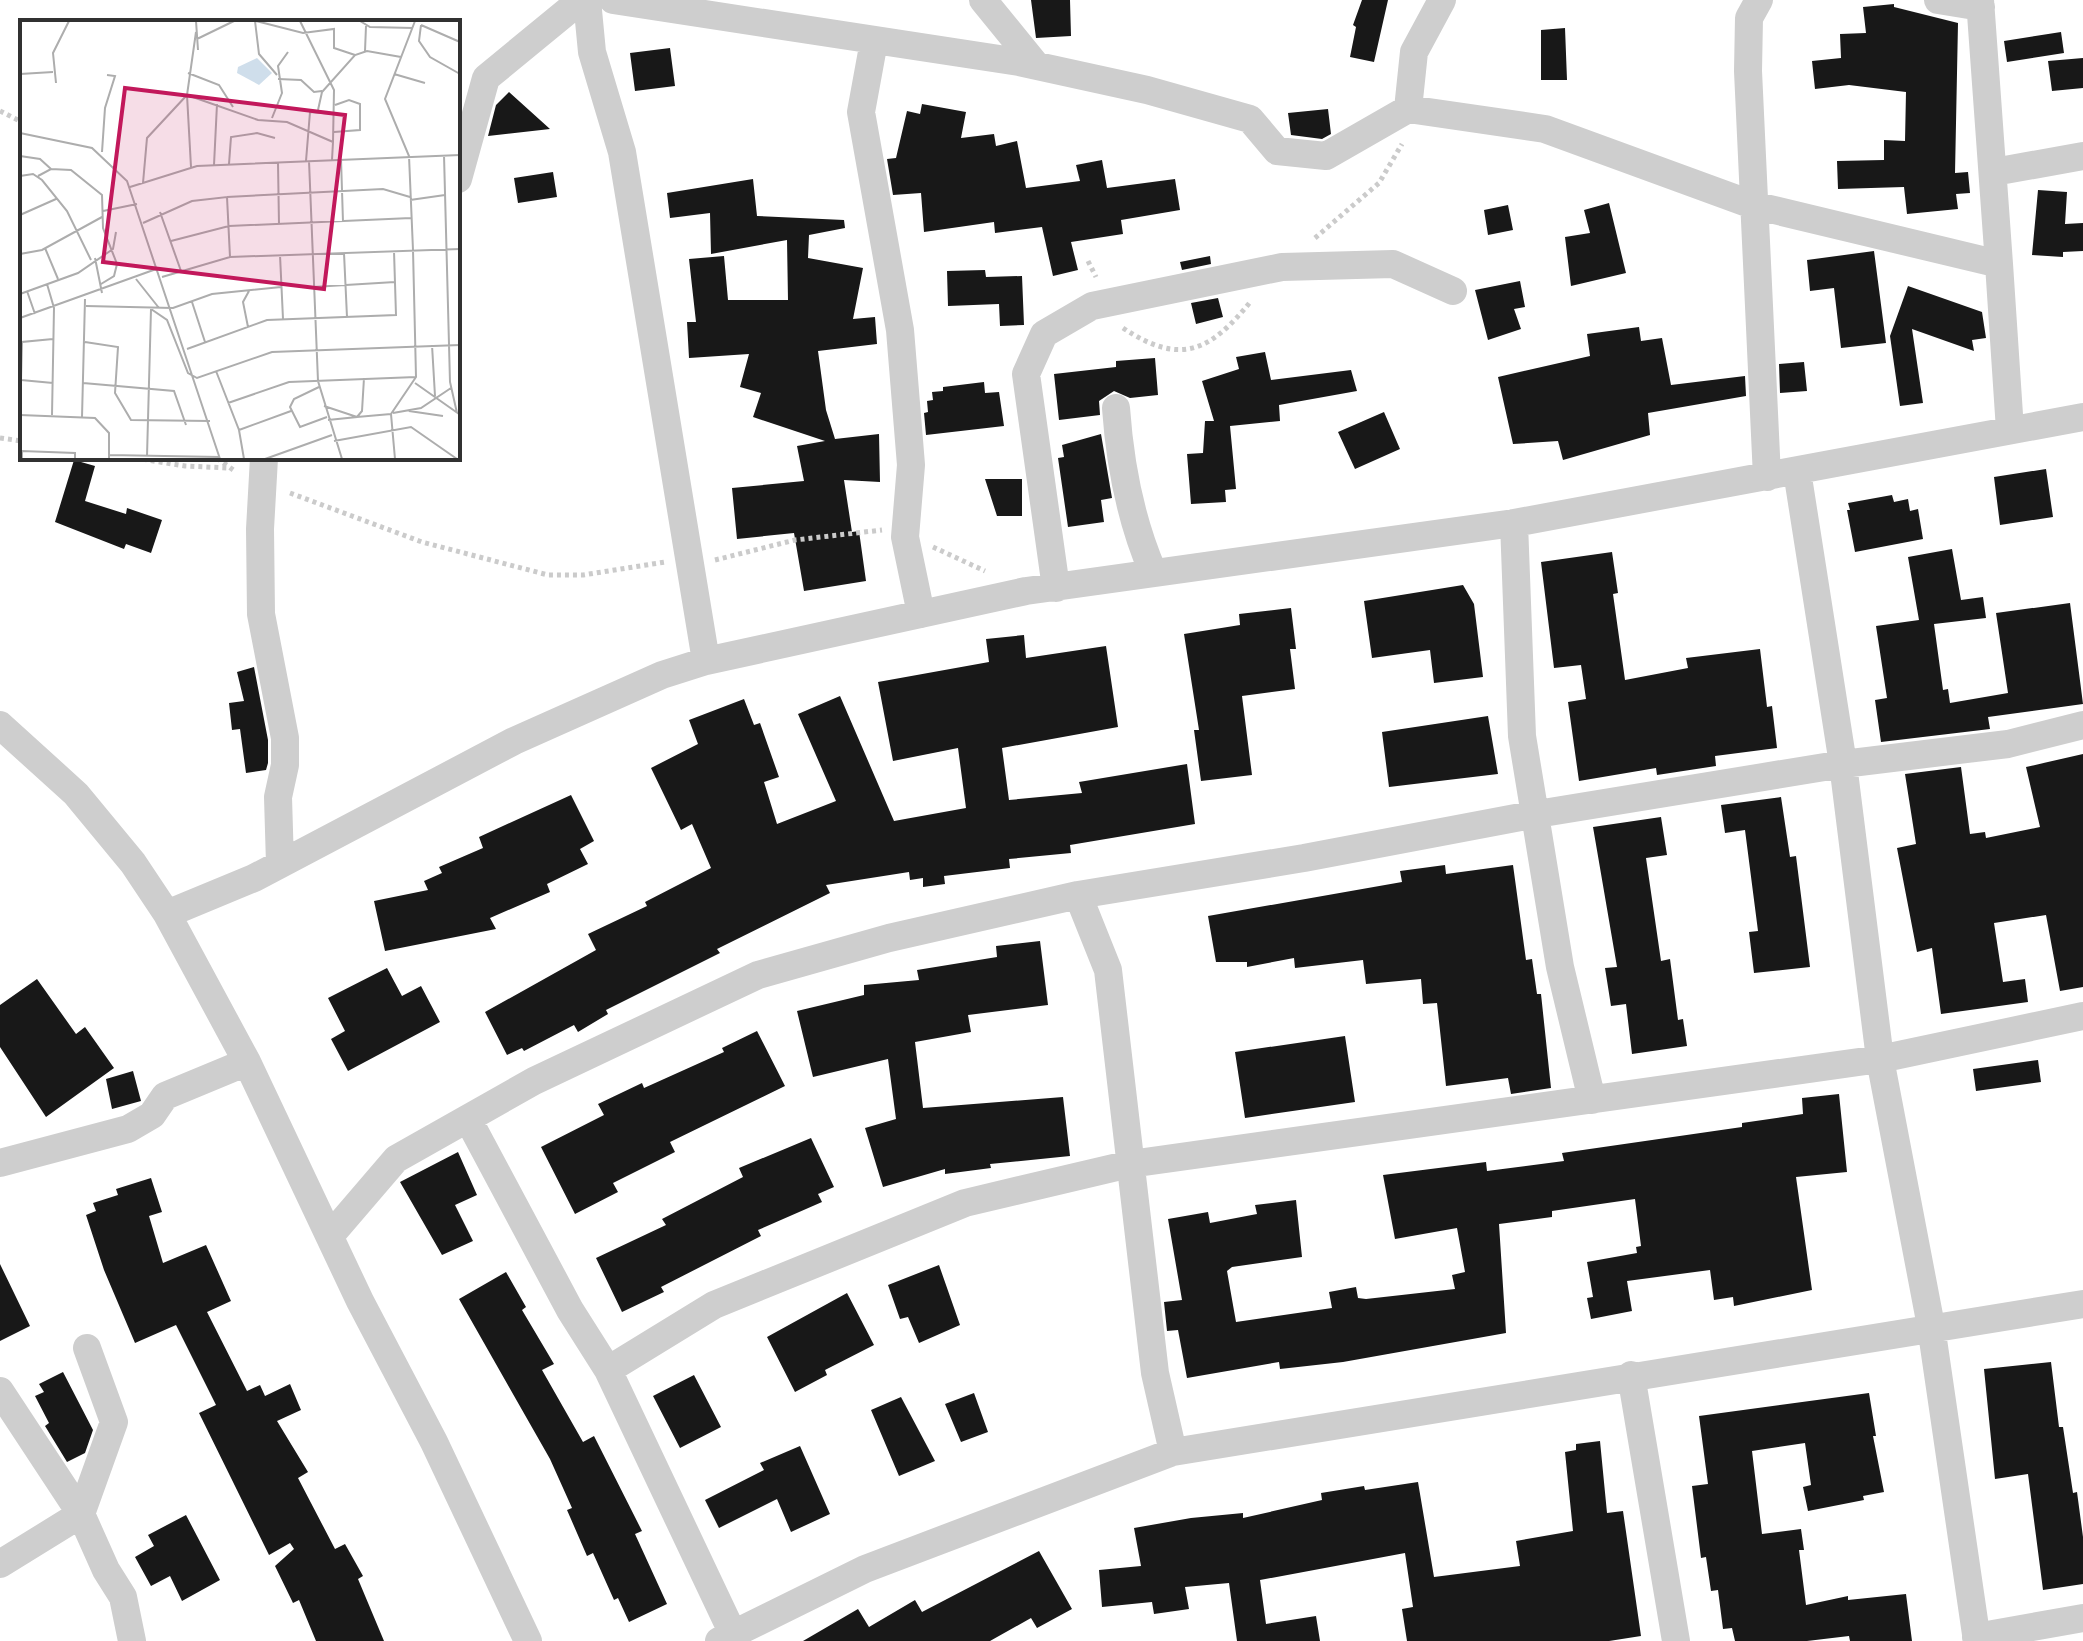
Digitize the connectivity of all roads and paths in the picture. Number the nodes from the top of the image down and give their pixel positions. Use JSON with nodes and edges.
{"nodes":[{"id":1,"x":584,"y":0,"type":"edge"},
{"id":2,"x":613,"y":0,"type":"edge"},
{"id":3,"x":983,"y":0,"type":"edge"},
{"id":4,"x":1442,"y":0,"type":"edge"},
{"id":5,"x":1759,"y":0,"type":"edge"},
{"id":6,"x":1938,"y":0,"type":"edge"},
{"id":7,"x":1981,"y":4,"type":"edge"},
{"id":8,"x":874,"y":41,"type":"junction"},
{"id":9,"x":1036,"y":65,"type":"junction"},
{"id":10,"x":1408,"y":109,"type":"junction"},
{"id":11,"x":0,"y":111,"type":"edge"},
{"id":12,"x":20,"y":121,"type":"edge"},
{"id":13,"x":2083,"y":156,"type":"edge"},
{"id":14,"x":460,"y":172,"type":"edge"},
{"id":15,"x":1994,"y":172,"type":"junction"},
{"id":16,"x":1753,"y":205,"type":"junction"},
{"id":17,"x":1999,"y":264,"type":"junction"},
{"id":18,"x":1453,"y":291,"type":"dead end"},
{"id":19,"x":1116,"y":408,"type":"dead end"},
{"id":20,"x":2083,"y":417,"type":"edge"},
{"id":21,"x":2010,"y":430,"type":"junction"},
{"id":22,"x":0,"y":438,"type":"edge"},
{"id":23,"x":20,"y":441,"type":"edge"},
{"id":24,"x":148,"y":460,"type":"edge"},
{"id":25,"x":229,"y":468,"type":"dead end"},
{"id":26,"x":263,"y":470,"type":"edge"},
{"id":27,"x":1797,"y":471,"type":"junction"},
{"id":28,"x":1767,"y":477,"type":"junction"},
{"id":29,"x":1514,"y":523,"type":"junction"},
{"id":30,"x":905,"y":537,"type":"junction"},
{"id":31,"x":690,"y":561,"type":"junction"},
{"id":32,"x":1153,"y":572,"type":"junction"},
{"id":33,"x":1056,"y":588,"type":"junction"},
{"id":34,"x":1026,"y":591,"type":"junction"},
{"id":35,"x":921,"y":614,"type":"junction"},
{"id":36,"x":706,"y":661,"type":"junction"},
{"id":37,"x":0,"y":725,"type":"edge"},
{"id":38,"x":2083,"y":725,"type":"edge"},
{"id":39,"x":1843,"y":764,"type":"junction"},
{"id":40,"x":1537,"y":814,"type":"junction"},
{"id":41,"x":280,"y":864,"type":"junction"},
{"id":42,"x":1078,"y":895,"type":"junction"},
{"id":43,"x":167,"y":914,"type":"junction"},
{"id":44,"x":2083,"y":1016,"type":"edge"},
{"id":45,"x":1880,"y":1059,"type":"junction"},
{"id":46,"x":247,"y":1062,"type":"junction"},
{"id":47,"x":1592,"y":1100,"type":"junction"},
{"id":48,"x":468,"y":1119,"type":"junction"},
{"id":49,"x":0,"y":1163,"type":"edge"},
{"id":50,"x":1130,"y":1164,"type":"junction"},
{"id":51,"x":330,"y":1236,"type":"junction"},
{"id":52,"x":2083,"y":1304,"type":"edge"},
{"id":53,"x":1931,"y":1326,"type":"junction"},
{"id":54,"x":87,"y":1348,"type":"dead end"},
{"id":55,"x":608,"y":1370,"type":"junction"},
{"id":56,"x":1631,"y":1375,"type":"junction"},
{"id":57,"x":0,"y":1391,"type":"edge"},
{"id":58,"x":1173,"y":1452,"type":"junction"},
{"id":59,"x":81,"y":1514,"type":"junction"},
{"id":60,"x":0,"y":1564,"type":"edge"},
{"id":61,"x":2083,"y":1618,"type":"edge"},
{"id":62,"x":726,"y":1638,"type":"edge"},
{"id":63,"x":1976,"y":1639,"type":"edge"},
{"id":64,"x":132,"y":1641,"type":"edge"},
{"id":65,"x":527,"y":1641,"type":"edge"},
{"id":66,"x":1676,"y":1641,"type":"edge"}],
"edges":[{"from":1,"to":14,"type":"street"},
{"from":1,"to":31,"type":"street"},
{"from":2,"to":8,"type":"street"},
{"from":3,"to":9,"type":"street"},
{"from":4,"to":10,"type":"street"},
{"from":5,"to":16,"type":"street"},
{"from":6,"to":7,"type":"street"},
{"from":7,"to":15,"type":"street"},
{"from":8,"to":9,"type":"street"},
{"from":8,"to":30,"type":"street"},
{"from":9,"to":10,"type":"street"},
{"from":10,"to":16,"type":"street"},
{"from":11,"to":12,"type":"path"},
{"from":13,"to":15,"type":"street"},
{"from":15,"to":17,"type":"street"},
{"from":16,"to":17,"type":"street"},
{"from":16,"to":28,"type":"street"},
{"from":17,"to":21,"type":"street"},
{"from":18,"to":33,"type":"street"},
{"from":19,"to":32,"type":"street"},
{"from":20,"to":21,"type":"street"},
{"from":21,"to":27,"type":"street"},
{"from":22,"to":23,"type":"path"},
{"from":24,"to":25,"type":"path"},
{"from":26,"to":31,"type":"path"},
{"from":26,"to":41,"type":"street"},
{"from":27,"to":28,"type":"street"},
{"from":27,"to":39,"type":"street"},
{"from":28,"to":29,"type":"street"},
{"from":29,"to":32,"type":"street"},
{"from":29,"to":40,"type":"street"},
{"from":30,"to":31,"type":"path"},
{"from":30,"to":34,"type":"path"},
{"from":30,"to":35,"type":"street"},
{"from":31,"to":36,"type":"street"},
{"from":32,"to":33,"type":"street"},
{"from":33,"to":34,"type":"street"},
{"from":34,"to":35,"type":"street"},
{"from":35,"to":36,"type":"street"},
{"from":36,"to":41,"type":"street"},
{"from":37,"to":43,"type":"street"},
{"from":38,"to":39,"type":"street"},
{"from":39,"to":40,"type":"street"},
{"from":39,"to":45,"type":"street"},
{"from":40,"to":42,"type":"street"},
{"from":40,"to":47,"type":"street"},
{"from":41,"to":43,"type":"street"},
{"from":42,"to":48,"type":"street"},
{"from":42,"to":50,"type":"street"},
{"from":43,"to":46,"type":"street"},
{"from":44,"to":45,"type":"street"},
{"from":45,"to":47,"type":"street"},
{"from":45,"to":53,"type":"street"},
{"from":46,"to":49,"type":"street"},
{"from":46,"to":51,"type":"street"},
{"from":47,"to":50,"type":"street"},
{"from":48,"to":51,"type":"street"},
{"from":48,"to":55,"type":"street"},
{"from":50,"to":55,"type":"street"},
{"from":50,"to":58,"type":"street"},
{"from":51,"to":65,"type":"street"},
{"from":52,"to":53,"type":"street"},
{"from":53,"to":56,"type":"street"},
{"from":53,"to":63,"type":"street"},
{"from":54,"to":59,"type":"street"},
{"from":55,"to":62,"type":"street"},
{"from":56,"to":58,"type":"street"},
{"from":56,"to":66,"type":"street"},
{"from":57,"to":59,"type":"street"},
{"from":58,"to":62,"type":"street"},
{"from":59,"to":60,"type":"street"},
{"from":59,"to":64,"type":"street"},
{"from":61,"to":63,"type":"street"}]}
